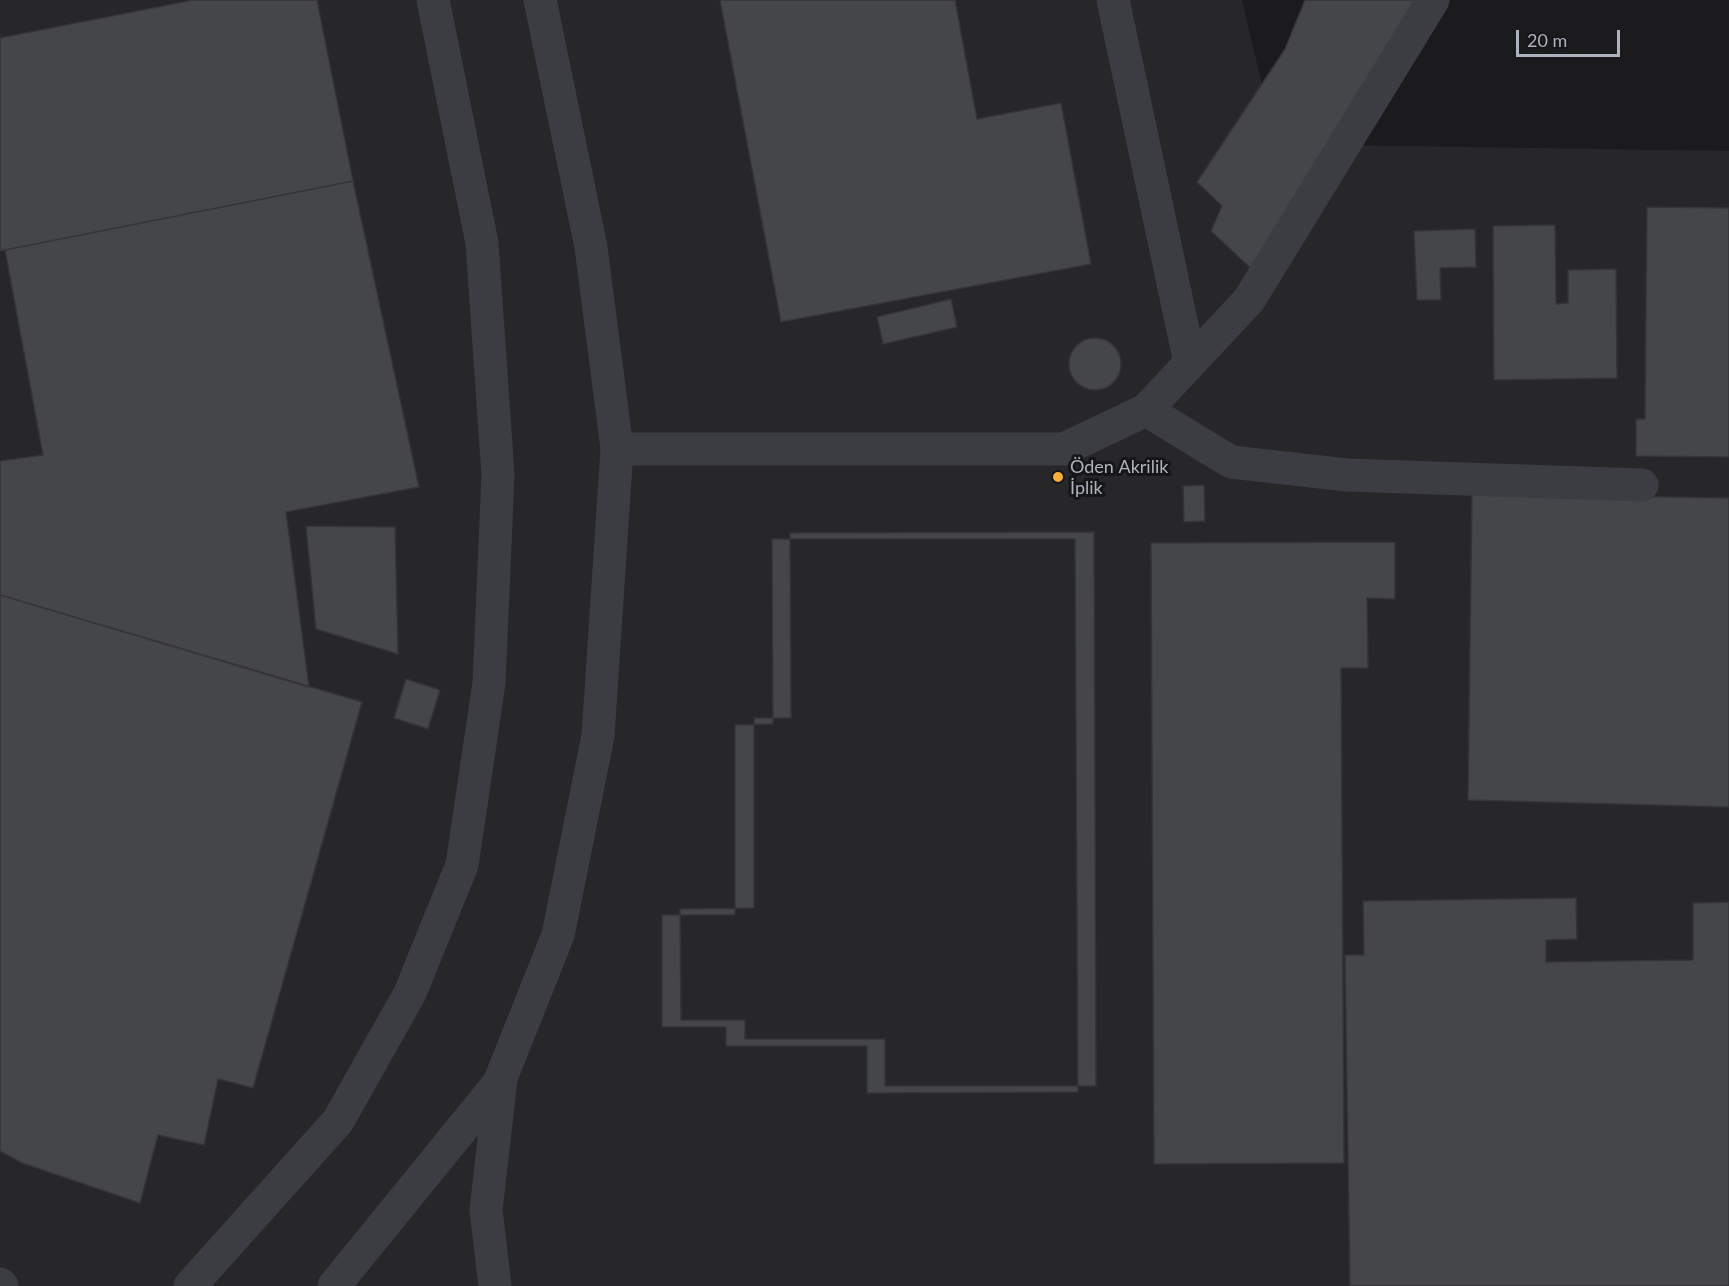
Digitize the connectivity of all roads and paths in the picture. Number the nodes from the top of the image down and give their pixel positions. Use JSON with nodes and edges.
{"nodes":[{"id":1,"x":434,"y":0,"type":"edge"},
{"id":2,"x":540,"y":0,"type":"edge"},
{"id":3,"x":1113,"y":0,"type":"edge"},
{"id":4,"x":1433,"y":0,"type":"edge"},
{"id":5,"x":1190,"y":363,"type":"junction"},
{"id":6,"x":1146,"y":410,"type":"junction"},
{"id":7,"x":617,"y":448,"type":"junction"},
{"id":8,"x":1642,"y":485,"type":"dead end"},
{"id":9,"x":502,"y":1074,"type":"junction"},
{"id":10,"x":190,"y":1286,"type":"edge"},
{"id":11,"x":334,"y":1286,"type":"edge"},
{"id":12,"x":495,"y":1286,"type":"edge"}],
"edges":[{"from":1,"to":10,"type":"street"},
{"from":2,"to":7,"type":"street"},
{"from":3,"to":5,"type":"street"},
{"from":4,"to":5,"type":"street"},
{"from":5,"to":6,"type":"street"},
{"from":6,"to":7,"type":"street"},
{"from":6,"to":8,"type":"street"},
{"from":7,"to":9,"type":"street"},
{"from":9,"to":11,"type":"street"},
{"from":9,"to":12,"type":"street"}]}
